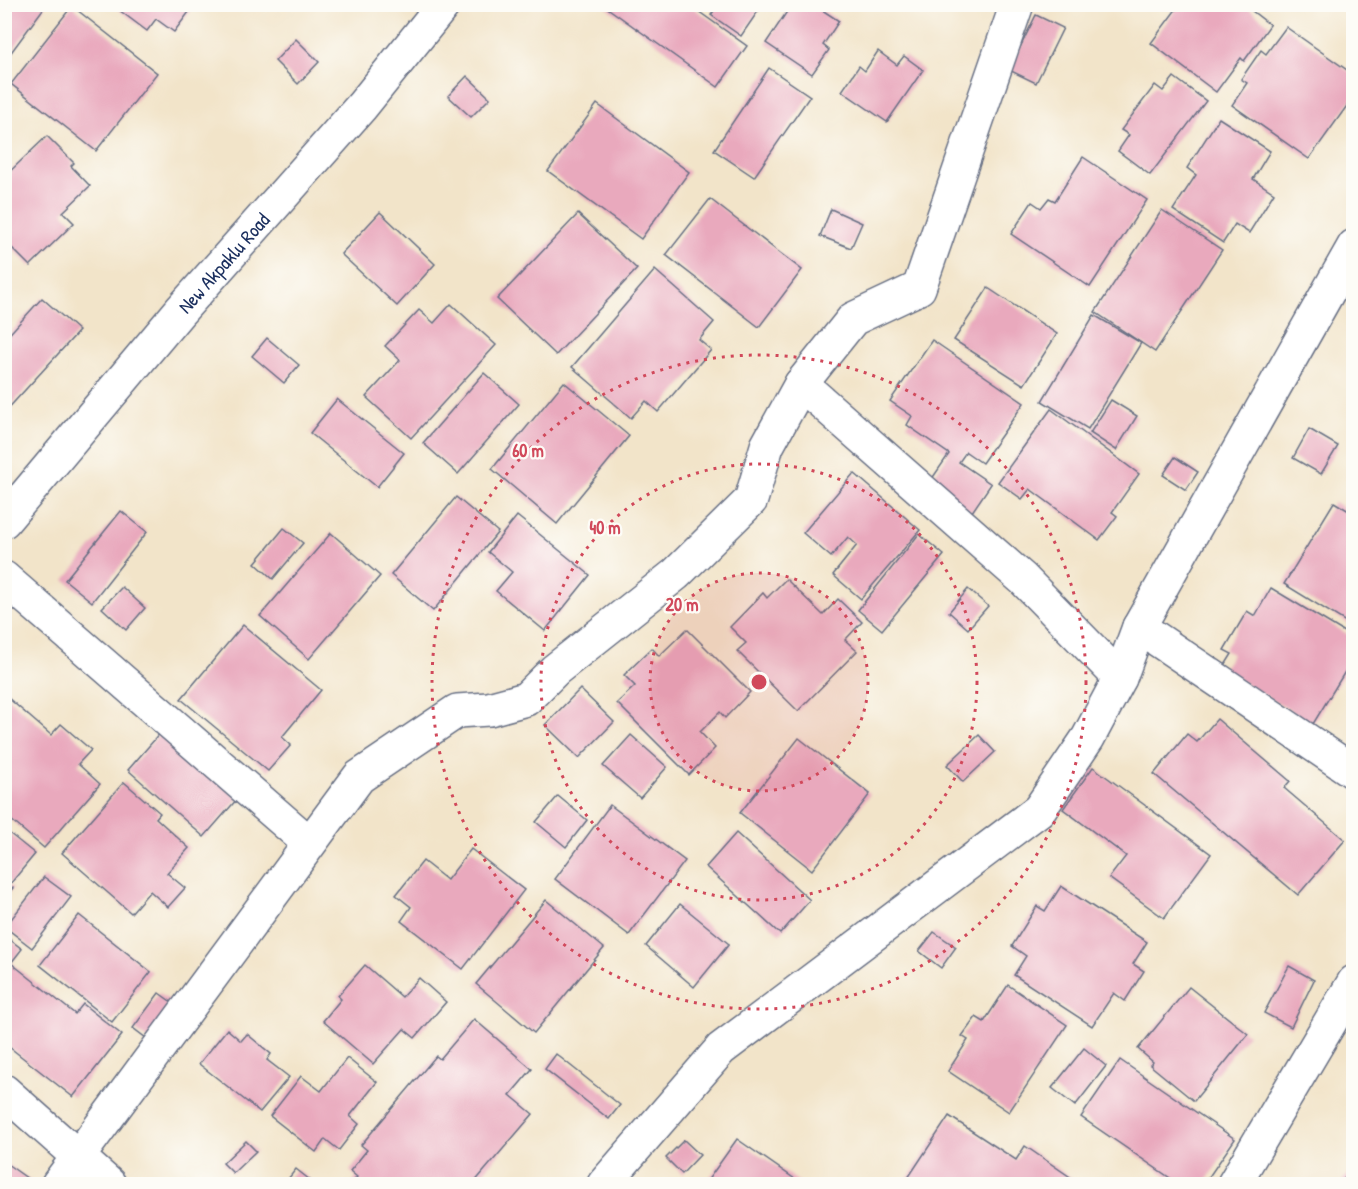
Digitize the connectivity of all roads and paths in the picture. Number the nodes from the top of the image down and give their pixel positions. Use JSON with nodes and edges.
{"nodes":[{"id":1,"x":444,"y":4,"type":"edge"},
{"id":2,"x":1017,"y":4,"type":"edge"},
{"id":3,"x":1353,"y":246,"type":"edge"},
{"id":4,"x":801,"y":384,"type":"junction"},
{"id":5,"x":4,"y":521,"type":"edge"},
{"id":6,"x":4,"y":578,"type":"edge"},
{"id":7,"x":1139,"y":627,"type":"junction"},
{"id":8,"x":1120,"y":678,"type":"junction"},
{"id":9,"x":1353,"y":772,"type":"edge"},
{"id":10,"x":309,"y":843,"type":"junction"},
{"id":11,"x":1348,"y":1002,"type":"edge"},
{"id":12,"x":4,"y":1091,"type":"edge"},
{"id":13,"x":76,"y":1157,"type":"junction"},
{"id":14,"x":58,"y":1185,"type":"edge"},
{"id":15,"x":109,"y":1185,"type":"edge"},
{"id":16,"x":604,"y":1185,"type":"edge"},
{"id":17,"x":1234,"y":1185,"type":"edge"}],
"edges":[{"from":1,"to":5,"type":"street","name":"New Akpaklu Road"},
{"from":2,"to":4,"type":"street"},
{"from":3,"to":7,"type":"street"},
{"from":4,"to":8,"type":"street"},
{"from":4,"to":10,"type":"street"},
{"from":6,"to":10,"type":"street"},
{"from":7,"to":8,"type":"street"},
{"from":7,"to":9,"type":"street"},
{"from":8,"to":16,"type":"street"},
{"from":10,"to":13,"type":"street"},
{"from":11,"to":17,"type":"street"},
{"from":12,"to":13,"type":"street"},
{"from":13,"to":14,"type":"street"},
{"from":13,"to":15,"type":"street"}]}
